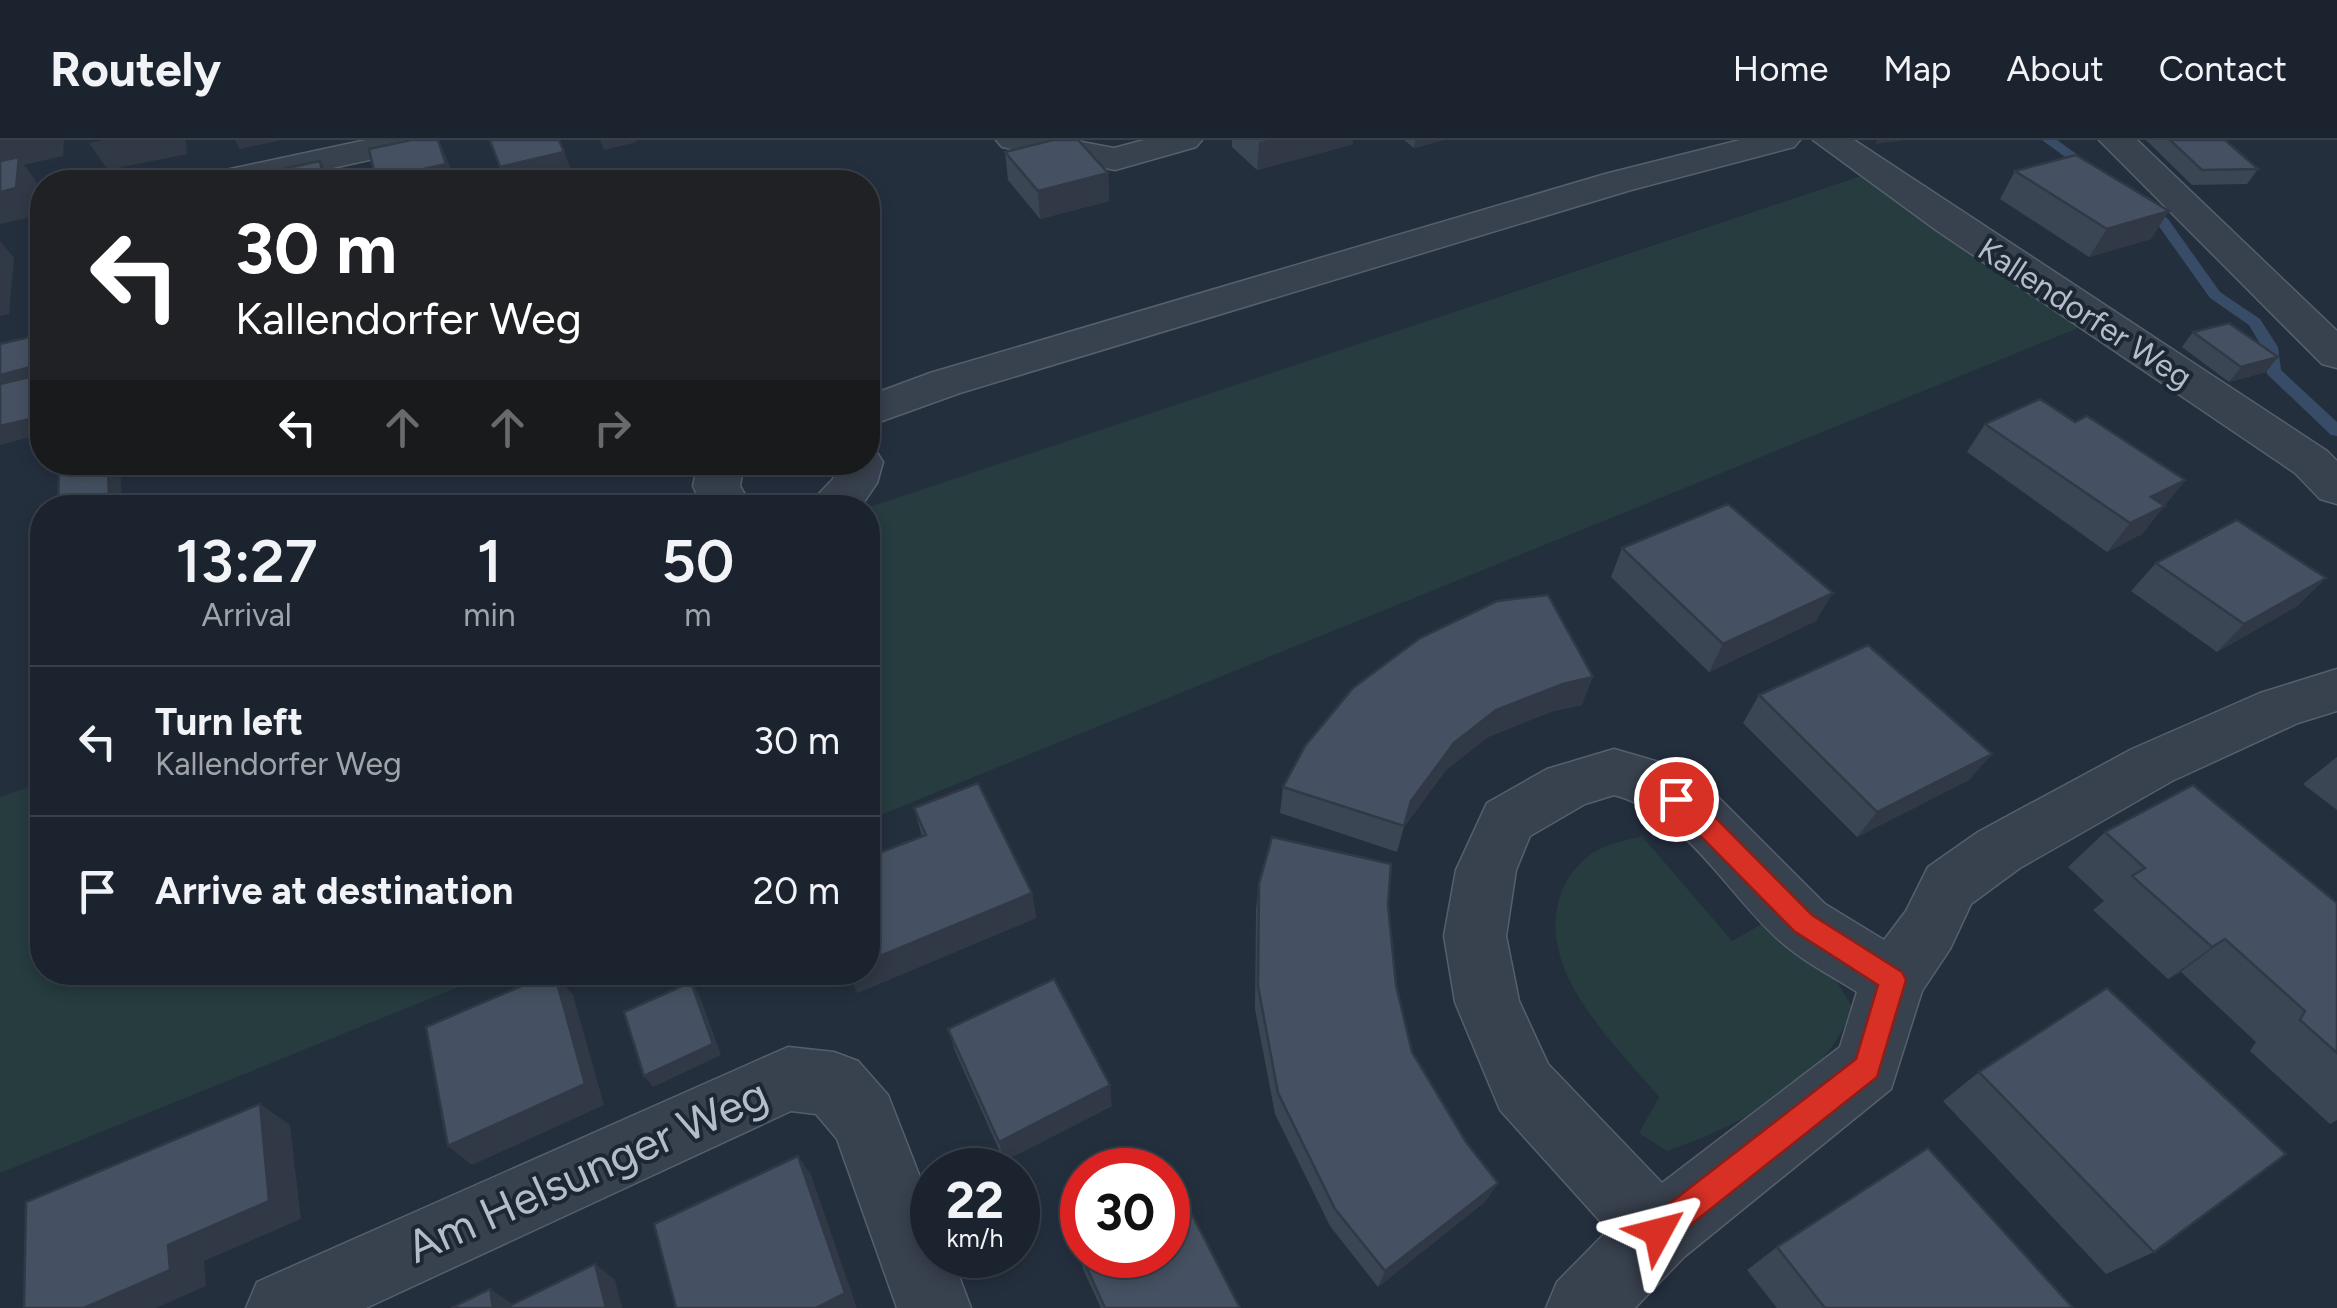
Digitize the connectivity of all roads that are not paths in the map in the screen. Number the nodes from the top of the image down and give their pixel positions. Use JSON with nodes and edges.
{"nodes":[{"id":1,"x":416,"y":140,"type":"edge"},
{"id":2,"x":1014,"y":140,"type":"edge"},
{"id":3,"x":1184,"y":140,"type":"edge"},
{"id":4,"x":1782,"y":140,"type":"edge"},
{"id":5,"x":1831,"y":140,"type":"edge"},
{"id":6,"x":2117,"y":140,"type":"edge"},
{"id":7,"x":276,"y":170,"type":"edge"},
{"id":8,"x":2337,"y":355,"type":"edge"},
{"id":9,"x":880,"y":407,"type":"edge"},
{"id":10,"x":2337,"y":488,"type":"edge"},
{"id":11,"x":2337,"y":690,"type":"edge"},
{"id":12,"x":1892,"y":980,"type":"junction"},
{"id":13,"x":1658,"y":1232,"type":"junction"},
{"id":14,"x":283,"y":1308,"type":"edge"},
{"id":15,"x":934,"y":1308,"type":"edge"},
{"id":16,"x":1583,"y":1308,"type":"edge"}],
"edges":[{"from":1,"to":7,"type":"street"},
{"from":2,"to":3,"type":"street"},
{"from":4,"to":9,"type":"street"},
{"from":5,"to":10,"type":"street","name":"Kallendorfer Weg"},
{"from":6,"to":8,"type":"street"},
{"from":11,"to":12,"type":"street"},
{"from":12,"to":13,"type":"street"},
{"from":12,"to":13,"type":"street"},
{"from":13,"to":16,"type":"street"},
{"from":14,"to":15,"type":"street","name":"Am Helsunger Weg"}]}
